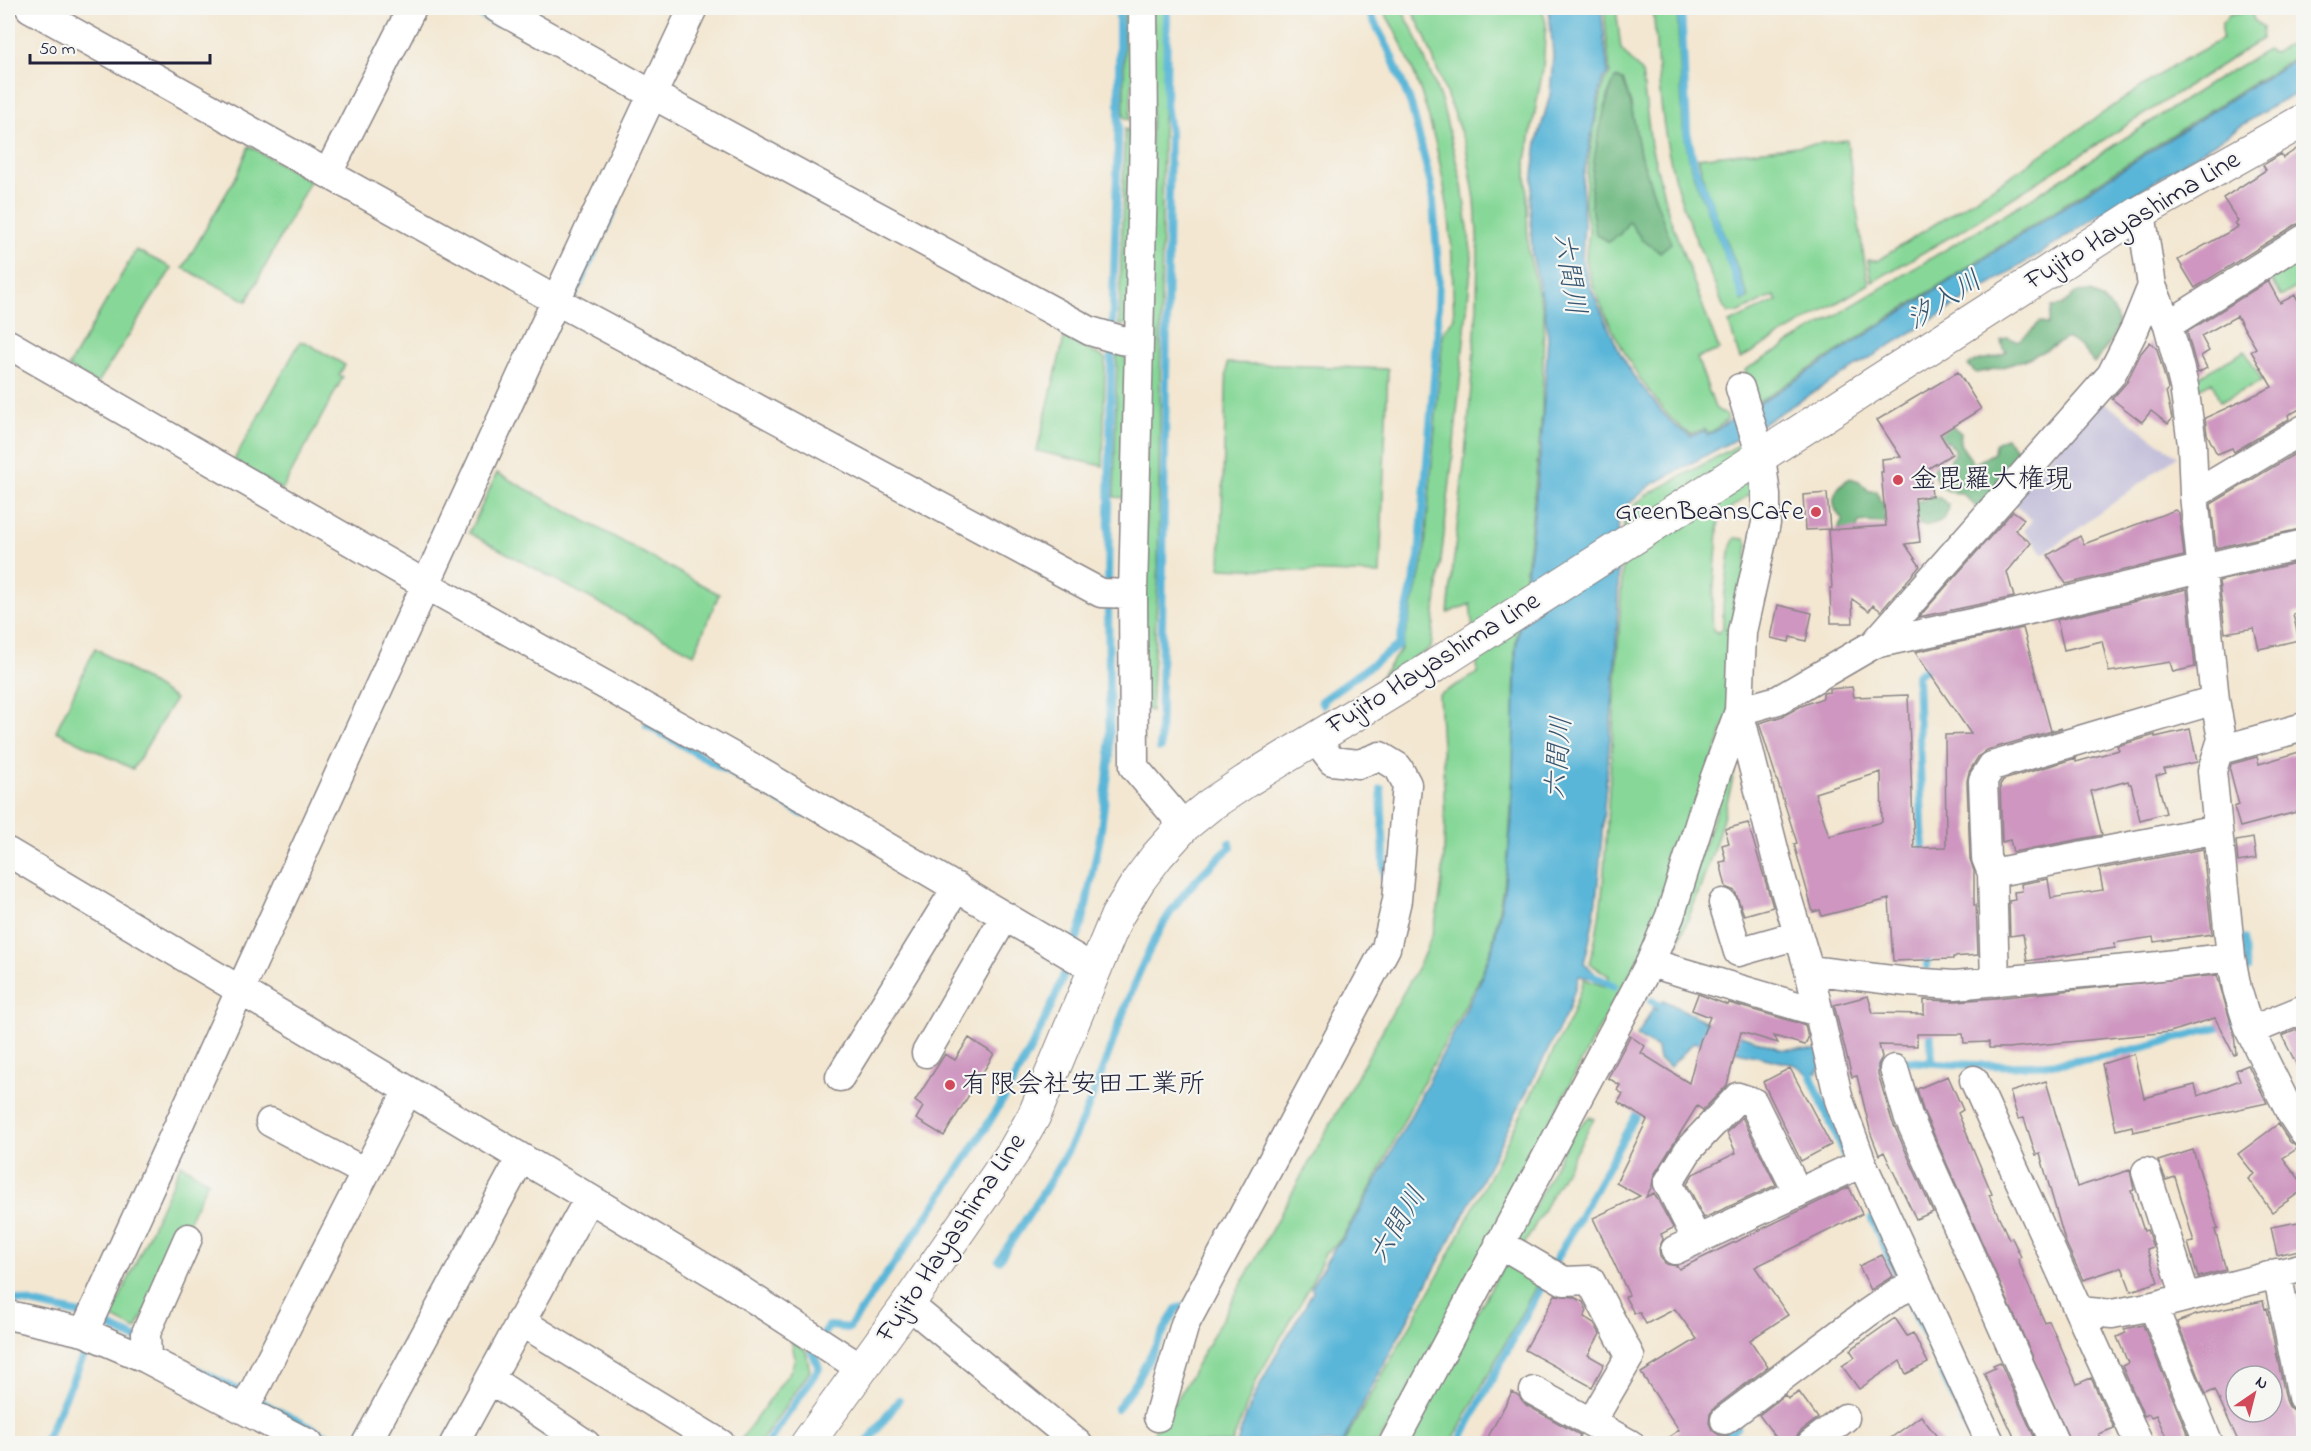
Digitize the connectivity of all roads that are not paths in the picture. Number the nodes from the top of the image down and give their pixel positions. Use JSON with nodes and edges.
{"nodes":[{"id":1,"x":30,"y":8,"type":"edge"},
{"id":2,"x":412,"y":8,"type":"edge"},
{"id":3,"x":497,"y":8,"type":"edge"},
{"id":4,"x":693,"y":8,"type":"edge"},
{"id":5,"x":1143,"y":8,"type":"edge"},
{"id":6,"x":655,"y":102,"type":"junction"},
{"id":7,"x":2304,"y":120,"type":"edge"},
{"id":8,"x":328,"y":173,"type":"junction"},
{"id":9,"x":2142,"y":212,"type":"junction"},
{"id":10,"x":2304,"y":239,"type":"edge"},
{"id":11,"x":2152,"y":286,"type":"junction"},
{"id":12,"x":560,"y":306,"type":"junction"},
{"id":13,"x":2168,"y":325,"type":"junction"},
{"id":14,"x":1120,"y":339,"type":"junction"},
{"id":15,"x":8,"y":344,"type":"edge"},
{"id":16,"x":1740,"y":388,"type":"dead end"},
{"id":17,"x":2304,"y":429,"type":"edge"},
{"id":18,"x":1756,"y":453,"type":"junction"},
{"id":19,"x":2194,"y":495,"type":"junction"},
{"id":20,"x":2304,"y":544,"type":"edge"},
{"id":21,"x":2201,"y":568,"type":"junction"},
{"id":22,"x":427,"y":592,"type":"junction"},
{"id":23,"x":1118,"y":594,"type":"junction"},
{"id":24,"x":1874,"y":644,"type":"junction"},
{"id":25,"x":2216,"y":700,"type":"junction"},
{"id":26,"x":1739,"y":711,"type":"junction"},
{"id":27,"x":2304,"y":727,"type":"edge"},
{"id":28,"x":1315,"y":739,"type":"junction"},
{"id":29,"x":2220,"y":750,"type":"junction"},
{"id":30,"x":1184,"y":826,"type":"junction"},
{"id":31,"x":2218,"y":829,"type":"junction"},
{"id":32,"x":8,"y":852,"type":"edge"},
{"id":33,"x":1992,"y":873,"type":"junction"},
{"id":34,"x":952,"y":895,"type":"junction"},
{"id":35,"x":1723,"y":903,"type":"dead end"},
{"id":36,"x":1000,"y":924,"type":"junction"},
{"id":37,"x":1798,"y":935,"type":"junction"},
{"id":38,"x":2231,"y":957,"type":"junction"},
{"id":39,"x":1079,"y":960,"type":"junction"},
{"id":40,"x":1650,"y":963,"type":"junction"},
{"id":41,"x":1809,"y":970,"type":"junction"},
{"id":42,"x":1995,"y":982,"type":"junction"},
{"id":43,"x":243,"y":997,"type":"junction"},
{"id":44,"x":2304,"y":1009,"type":"edge"},
{"id":45,"x":1818,"y":1012,"type":"junction"},
{"id":46,"x":2253,"y":1025,"type":"junction"},
{"id":47,"x":926,"y":1053,"type":"dead end"},
{"id":48,"x":1894,"y":1069,"type":"dead end"},
{"id":49,"x":840,"y":1077,"type":"dead end"},
{"id":50,"x":1974,"y":1080,"type":"dead end"},
{"id":51,"x":404,"y":1097,"type":"junction"},
{"id":52,"x":270,"y":1122,"type":"dead end"},
{"id":53,"x":2304,"y":1133,"type":"edge"},
{"id":54,"x":517,"y":1164,"type":"junction"},
{"id":55,"x":1853,"y":1168,"type":"junction"},
{"id":56,"x":365,"y":1172,"type":"junction"},
{"id":57,"x":2146,"y":1172,"type":"dead end"},
{"id":58,"x":1798,"y":1193,"type":"junction"},
{"id":59,"x":585,"y":1205,"type":"junction"},
{"id":60,"x":188,"y":1238,"type":"dead end"},
{"id":61,"x":1499,"y":1243,"type":"junction"},
{"id":62,"x":2290,"y":1270,"type":"edge"},
{"id":63,"x":1909,"y":1287,"type":"junction"},
{"id":64,"x":2186,"y":1297,"type":"junction"},
{"id":65,"x":908,"y":1304,"type":"junction"},
{"id":66,"x":2153,"y":1306,"type":"junction"},
{"id":67,"x":2079,"y":1311,"type":"junction"},
{"id":68,"x":8,"y":1315,"type":"edge"},
{"id":69,"x":520,"y":1321,"type":"junction"},
{"id":70,"x":89,"y":1322,"type":"junction"},
{"id":71,"x":147,"y":1348,"type":"junction"},
{"id":72,"x":862,"y":1369,"type":"junction"},
{"id":73,"x":490,"y":1378,"type":"junction"},
{"id":74,"x":1534,"y":1390,"type":"dead end"},
{"id":75,"x":2302,"y":1397,"type":"edge"},
{"id":76,"x":248,"y":1401,"type":"junction"},
{"id":77,"x":1158,"y":1417,"type":"dead end"},
{"id":78,"x":1845,"y":1419,"type":"dead end"},
{"id":79,"x":1725,"y":1420,"type":"dead end"},
{"id":80,"x":1593,"y":1421,"type":"junction"},
{"id":81,"x":309,"y":1443,"type":"edge"},
{"id":82,"x":366,"y":1443,"type":"edge"},
{"id":83,"x":454,"y":1443,"type":"edge"},
{"id":84,"x":586,"y":1443,"type":"edge"},
{"id":85,"x":721,"y":1443,"type":"edge"},
{"id":86,"x":807,"y":1443,"type":"edge"},
{"id":87,"x":1078,"y":1443,"type":"edge"},
{"id":88,"x":1393,"y":1443,"type":"edge"},
{"id":89,"x":1630,"y":1443,"type":"edge"},
{"id":90,"x":1811,"y":1443,"type":"edge"},
{"id":91,"x":1990,"y":1443,"type":"edge"},
{"id":92,"x":2055,"y":1443,"type":"edge"},
{"id":93,"x":2139,"y":1443,"type":"edge"},
{"id":94,"x":2210,"y":1443,"type":"edge"}],
"edges":[{"from":1,"to":8,"type":"street"},
{"from":2,"to":8,"type":"street"},
{"from":3,"to":6,"type":"street"},
{"from":4,"to":6,"type":"street"},
{"from":5,"to":14,"type":"street"},
{"from":6,"to":12,"type":"street"},
{"from":6,"to":14,"type":"street"},
{"from":7,"to":9,"type":"main road","name":"Fujito Hayashima Line"},
{"from":8,"to":12,"type":"street"},
{"from":9,"to":11,"type":"street"},
{"from":9,"to":18,"type":"main road","name":"Fujito Hayashima Line"},
{"from":10,"to":13,"type":"street"},
{"from":11,"to":13,"type":"street"},
{"from":11,"to":24,"type":"street"},
{"from":12,"to":22,"type":"street"},
{"from":12,"to":23,"type":"street"},
{"from":13,"to":19,"type":"street"},
{"from":14,"to":23,"type":"street"},
{"from":15,"to":22,"type":"street"},
{"from":16,"to":18,"type":"street"},
{"from":17,"to":19,"type":"street"},
{"from":18,"to":26,"type":"street"},
{"from":18,"to":28,"type":"main road","name":"Fujito Hayashima Line"},
{"from":19,"to":21,"type":"street"},
{"from":20,"to":21,"type":"street"},
{"from":21,"to":24,"type":"street"},
{"from":21,"to":25,"type":"street"},
{"from":22,"to":34,"type":"street"},
{"from":22,"to":43,"type":"street"},
{"from":23,"to":30,"type":"street"},
{"from":24,"to":26,"type":"street"},
{"from":25,"to":29,"type":"street"},
{"from":25,"to":33,"type":"street"},
{"from":26,"to":37,"type":"street"},
{"from":26,"to":40,"type":"street"},
{"from":27,"to":29,"type":"street"},
{"from":28,"to":30,"type":"main road","name":"Fujito Hayashima Line"},
{"from":28,"to":77,"type":"street"},
{"from":29,"to":31,"type":"street"},
{"from":30,"to":39,"type":"main road","name":"Fujito Hayashima Line"},
{"from":31,"to":33,"type":"street"},
{"from":31,"to":38,"type":"street"},
{"from":32,"to":43,"type":"street"},
{"from":33,"to":42,"type":"street"},
{"from":34,"to":36,"type":"street"},
{"from":34,"to":49,"type":"street"},
{"from":35,"to":37,"type":"street"},
{"from":36,"to":39,"type":"street"},
{"from":36,"to":47,"type":"street"},
{"from":37,"to":41,"type":"street"},
{"from":38,"to":42,"type":"street"},
{"from":38,"to":46,"type":"street"},
{"from":39,"to":65,"type":"main road","name":"Fujito Hayashima Line"},
{"from":40,"to":45,"type":"street"},
{"from":40,"to":61,"type":"street"},
{"from":41,"to":42,"type":"street"},
{"from":41,"to":45,"type":"street"},
{"from":43,"to":51,"type":"street"},
{"from":43,"to":70,"type":"street"},
{"from":44,"to":46,"type":"street"},
{"from":45,"to":55,"type":"street"},
{"from":46,"to":53,"type":"street"},
{"from":48,"to":92,"type":"street"},
{"from":50,"to":67,"type":"street"},
{"from":51,"to":54,"type":"street"},
{"from":51,"to":56,"type":"street"},
{"from":52,"to":56,"type":"street"},
{"from":54,"to":59,"type":"street"},
{"from":54,"to":82,"type":"street"},
{"from":55,"to":58,"type":"street"},
{"from":55,"to":63,"type":"street"},
{"from":56,"to":76,"type":"street"},
{"from":57,"to":64,"type":"street"},
{"from":58,"to":58,"type":"street"},
{"from":59,"to":69,"type":"street"},
{"from":59,"to":72,"type":"street"},
{"from":60,"to":71,"type":"street"},
{"from":61,"to":80,"type":"street"},
{"from":61,"to":88,"type":"street"},
{"from":62,"to":64,"type":"street"},
{"from":62,"to":75,"type":"street"},
{"from":63,"to":79,"type":"street"},
{"from":63,"to":91,"type":"street"},
{"from":64,"to":66,"type":"street"},
{"from":65,"to":72,"type":"main road","name":"Fujito Hayashima Line"},
{"from":65,"to":87,"type":"street"},
{"from":66,"to":67,"type":"street"},
{"from":66,"to":94,"type":"street"},
{"from":67,"to":93,"type":"street"},
{"from":68,"to":70,"type":"street"},
{"from":69,"to":73,"type":"street"},
{"from":69,"to":85,"type":"street"},
{"from":70,"to":71,"type":"street"},
{"from":71,"to":76,"type":"street"},
{"from":72,"to":86,"type":"main road","name":"Fujito Hayashima Line"},
{"from":73,"to":83,"type":"street"},
{"from":73,"to":84,"type":"street"},
{"from":74,"to":80,"type":"street"},
{"from":76,"to":81,"type":"street"},
{"from":78,"to":90,"type":"street"},
{"from":80,"to":89,"type":"street"}]}
